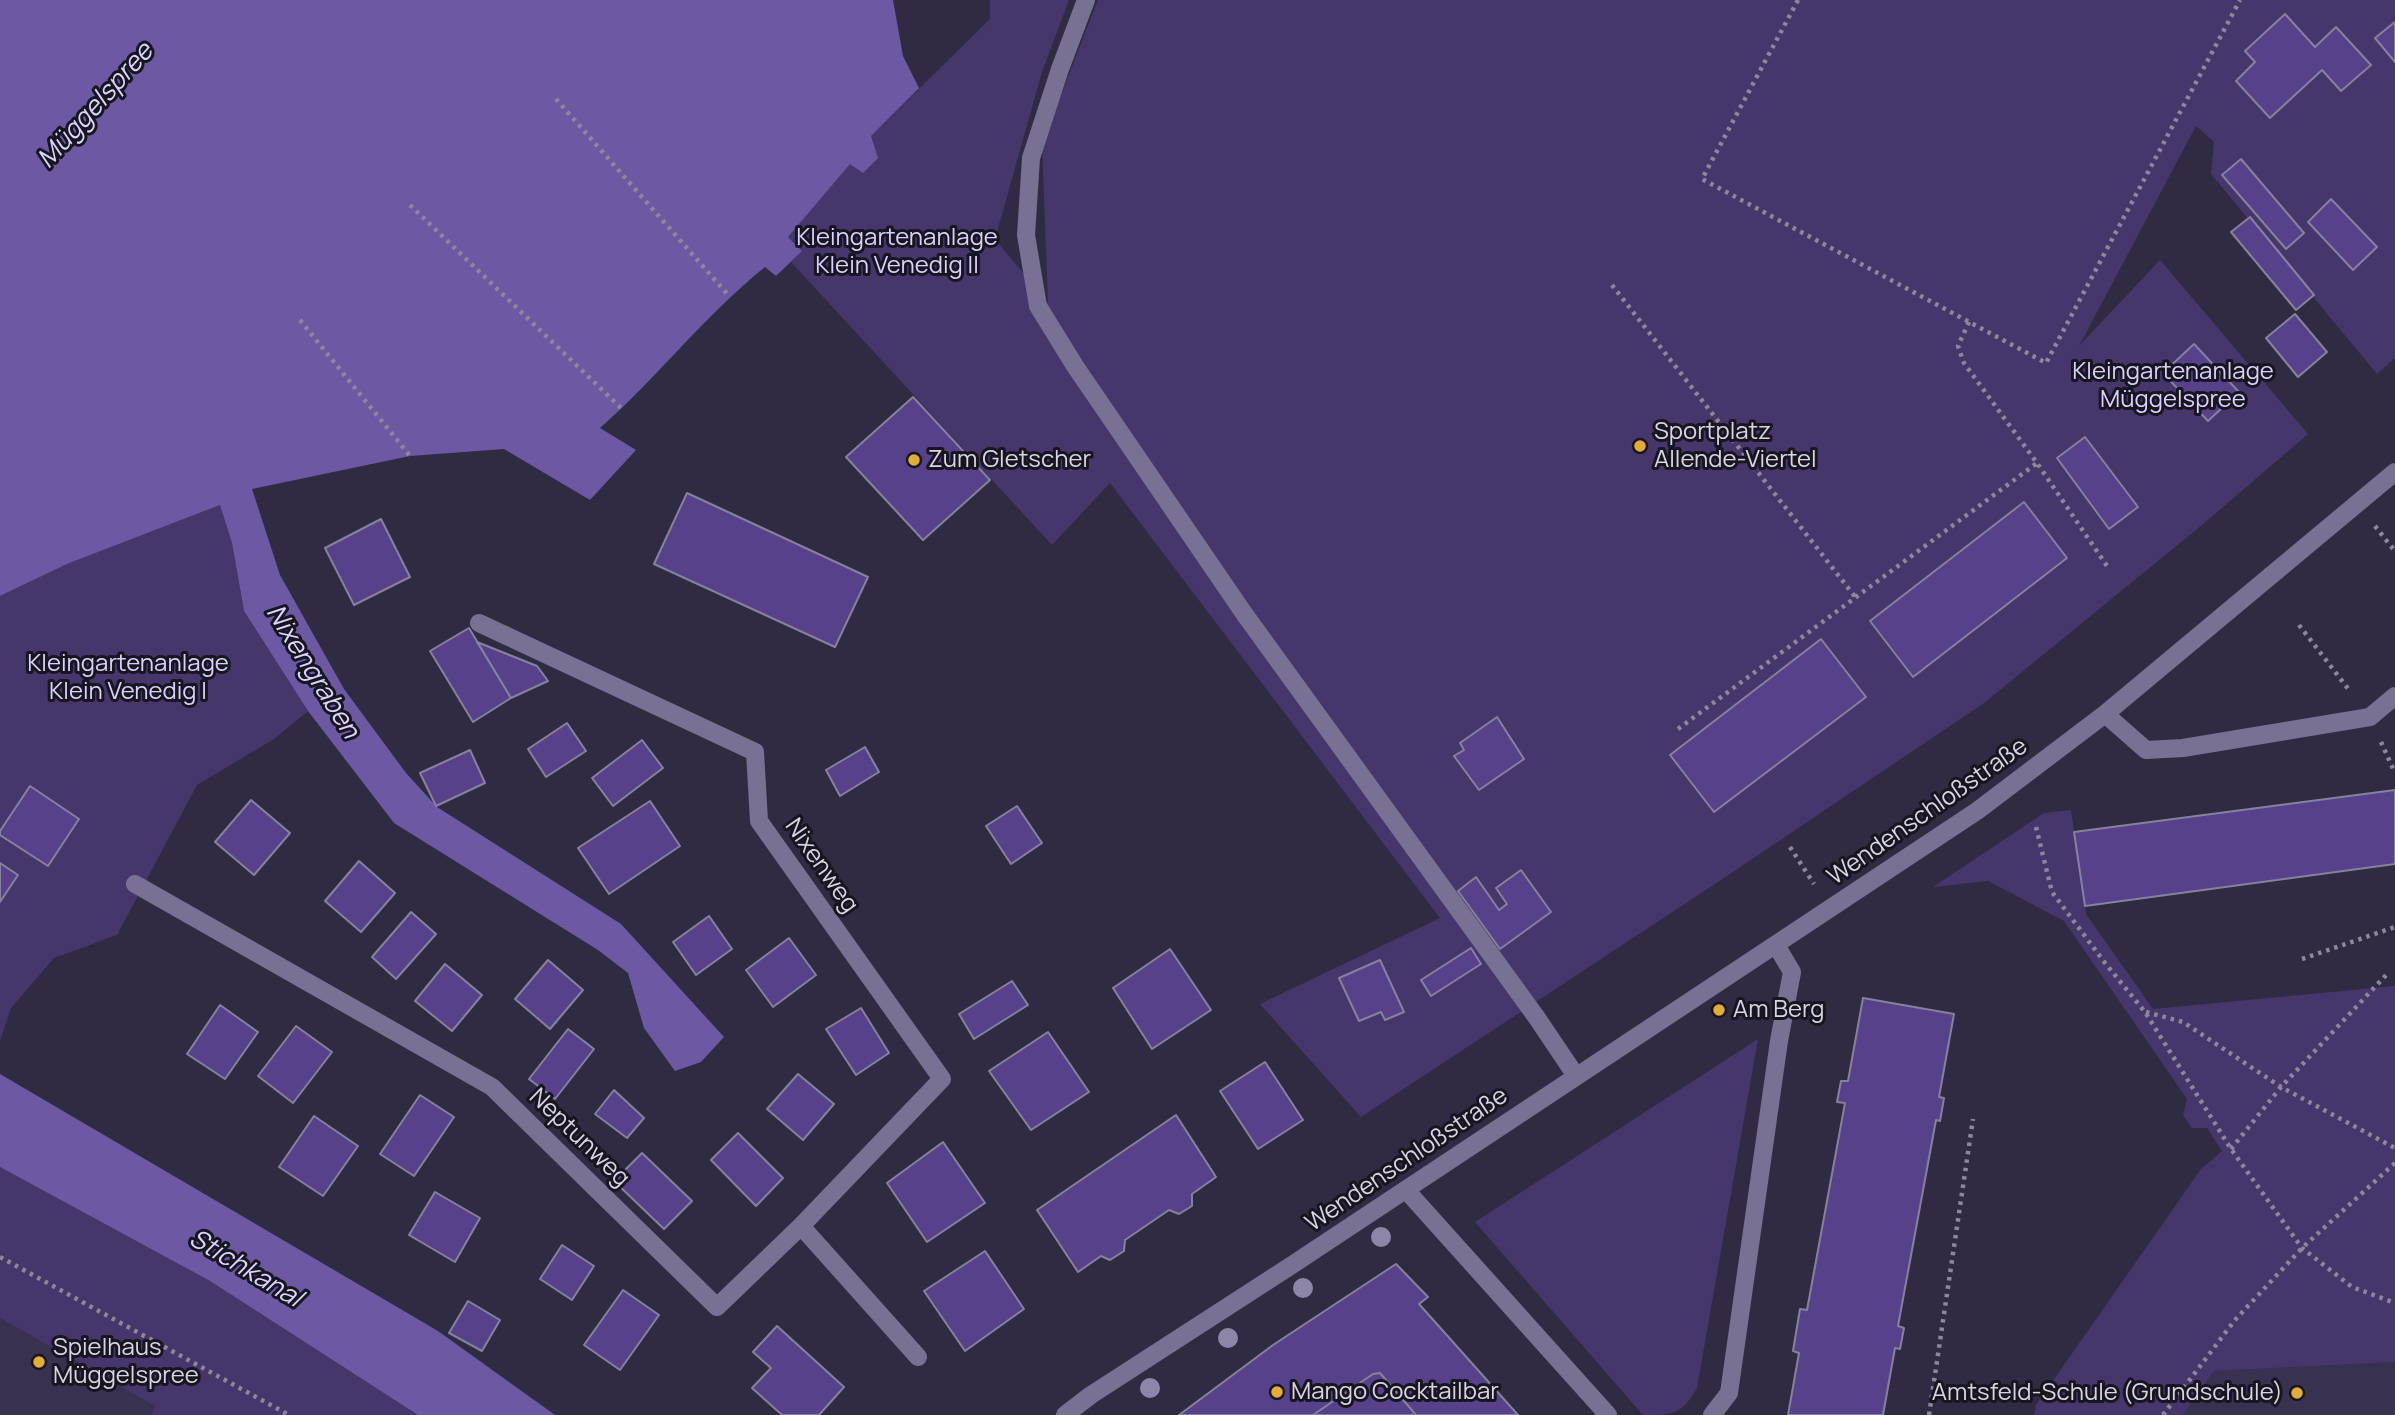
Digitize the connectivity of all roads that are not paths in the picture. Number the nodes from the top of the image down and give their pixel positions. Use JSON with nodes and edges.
{"nodes":[{"id":1,"x":1086,"y":0,"type":"edge"},
{"id":2,"x":2395,"y":472,"type":"edge"},
{"id":3,"x":479,"y":623,"type":"dead end"},
{"id":4,"x":2395,"y":696,"type":"edge"},
{"id":5,"x":2105,"y":714,"type":"junction"},
{"id":6,"x":135,"y":884,"type":"dead end"},
{"id":7,"x":1776,"y":945,"type":"junction"},
{"id":8,"x":1576,"y":1076,"type":"junction"},
{"id":9,"x":1406,"y":1190,"type":"junction"},
{"id":10,"x":801,"y":1226,"type":"junction"},
{"id":11,"x":918,"y":1357,"type":"dead end"},
{"id":12,"x":1065,"y":1415,"type":"edge"},
{"id":13,"x":1608,"y":1415,"type":"edge"},
{"id":14,"x":1712,"y":1415,"type":"edge"}],
"edges":[{"from":1,"to":8,"type":"street"},
{"from":2,"to":5,"type":"street","name":"Wendenschloßstraße"},
{"from":3,"to":10,"type":"street","name":"Nixenweg"},
{"from":4,"to":5,"type":"street"},
{"from":5,"to":7,"type":"street","name":"Wendenschloßstraße"},
{"from":6,"to":10,"type":"street","name":"Neptunweg"},
{"from":7,"to":8,"type":"street","name":"Wendenschloßstraße"},
{"from":7,"to":14,"type":"street"},
{"from":8,"to":9,"type":"street","name":"Wendenschloßstraße"},
{"from":9,"to":12,"type":"street","name":"Wendenschloßstraße"},
{"from":9,"to":13,"type":"street"},
{"from":10,"to":11,"type":"street"}]}
